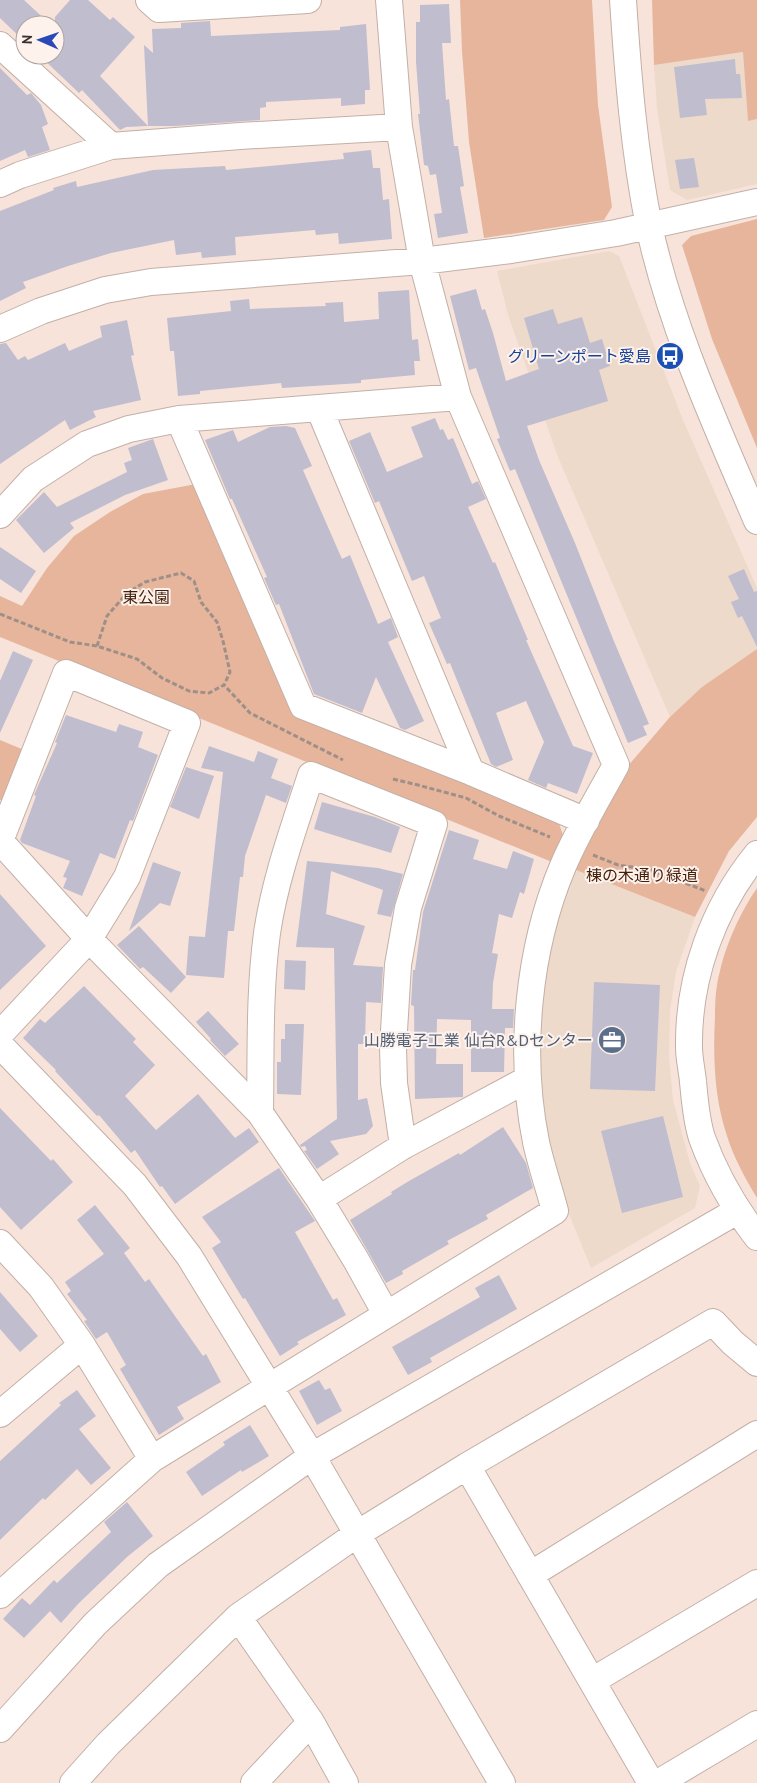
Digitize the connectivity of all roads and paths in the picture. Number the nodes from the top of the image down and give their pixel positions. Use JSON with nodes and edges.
{"nodes":[{"id":1,"x":149,"y":0,"type":"edge"},
{"id":2,"x":308,"y":0,"type":"edge"},
{"id":3,"x":389,"y":0,"type":"edge"},
{"id":4,"x":623,"y":0,"type":"edge"},
{"id":5,"x":0,"y":45,"type":"edge"},
{"id":6,"x":399,"y":127,"type":"junction"},
{"id":7,"x":111,"y":146,"type":"junction"},
{"id":8,"x":0,"y":184,"type":"edge"},
{"id":9,"x":757,"y":202,"type":"edge"},
{"id":10,"x":649,"y":226,"type":"junction"},
{"id":11,"x":422,"y":261,"type":"junction"},
{"id":12,"x":0,"y":329,"type":"edge"},
{"id":13,"x":458,"y":397,"type":"junction"},
{"id":14,"x":319,"y":408,"type":"junction"},
{"id":15,"x":179,"y":419,"type":"junction"},
{"id":16,"x":0,"y":514,"type":"edge"},
{"id":17,"x":757,"y":521,"type":"edge"},
{"id":18,"x":0,"y":614,"type":"edge"},
{"id":19,"x":97,"y":646,"type":"junction"},
{"id":20,"x":224,"y":685,"type":"junction"},
{"id":21,"x":348,"y":762,"type":"dead end"},
{"id":22,"x":471,"y":772,"type":"junction"},
{"id":23,"x":392,"y":779,"type":"dead end"},
{"id":24,"x":586,"y":821,"type":"junction"},
{"id":25,"x":0,"y":841,"type":"edge"},
{"id":26,"x":573,"y":847,"type":"junction"},
{"id":27,"x":757,"y":854,"type":"edge"},
{"id":28,"x":711,"y":893,"type":"dead end"},
{"id":29,"x":89,"y":939,"type":"junction"},
{"id":30,"x":0,"y":1034,"type":"edge"},
{"id":31,"x":0,"y":1045,"type":"edge"},
{"id":32,"x":528,"y":1079,"type":"junction"},
{"id":33,"x":260,"y":1113,"type":"junction"},
{"id":34,"x":403,"y":1146,"type":"junction"},
{"id":35,"x":319,"y":1199,"type":"junction"},
{"id":36,"x":737,"y":1211,"type":"junction"},
{"id":37,"x":757,"y":1237,"type":"edge"},
{"id":38,"x":0,"y":1243,"type":"edge"},
{"id":39,"x":386,"y":1314,"type":"junction"},
{"id":40,"x":82,"y":1345,"type":"junction"},
{"id":41,"x":757,"y":1363,"type":"edge"},
{"id":42,"x":269,"y":1385,"type":"junction"},
{"id":43,"x":0,"y":1414,"type":"edge"},
{"id":44,"x":757,"y":1434,"type":"edge"},
{"id":45,"x":312,"y":1456,"type":"junction"},
{"id":46,"x":152,"y":1459,"type":"junction"},
{"id":47,"x":467,"y":1466,"type":"junction"},
{"id":48,"x":356,"y":1534,"type":"junction"},
{"id":49,"x":530,"y":1575,"type":"junction"},
{"id":50,"x":757,"y":1583,"type":"edge"},
{"id":51,"x":0,"y":1595,"type":"edge"},
{"id":52,"x":238,"y":1617,"type":"junction"},
{"id":53,"x":592,"y":1681,"type":"junction"},
{"id":54,"x":311,"y":1722,"type":"junction"},
{"id":55,"x":757,"y":1724,"type":"edge"},
{"id":56,"x":0,"y":1729,"type":"edge"},
{"id":57,"x":74,"y":1783,"type":"edge"},
{"id":58,"x":254,"y":1783,"type":"edge"},
{"id":59,"x":345,"y":1783,"type":"edge"},
{"id":60,"x":502,"y":1783,"type":"edge"},
{"id":61,"x":652,"y":1783,"type":"edge"},
{"id":62,"x":658,"y":1783,"type":"edge"}],
"edges":[{"from":1,"to":2,"type":"street"},
{"from":3,"to":6,"type":"street"},
{"from":4,"to":10,"type":"street"},
{"from":5,"to":7,"type":"street"},
{"from":6,"to":7,"type":"street"},
{"from":6,"to":11,"type":"street"},
{"from":7,"to":8,"type":"street"},
{"from":9,"to":10,"type":"street"},
{"from":10,"to":11,"type":"street"},
{"from":10,"to":17,"type":"street"},
{"from":11,"to":12,"type":"street"},
{"from":11,"to":13,"type":"street"},
{"from":13,"to":14,"type":"street"},
{"from":13,"to":24,"type":"street"},
{"from":14,"to":15,"type":"street"},
{"from":14,"to":22,"type":"street"},
{"from":15,"to":16,"type":"street"},
{"from":15,"to":22,"type":"street"},
{"from":18,"to":19,"type":"path"},
{"from":19,"to":20,"type":"path"},
{"from":19,"to":20,"type":"path"},
{"from":20,"to":21,"type":"path"},
{"from":22,"to":24,"type":"street"},
{"from":23,"to":26,"type":"path"},
{"from":24,"to":26,"type":"street"},
{"from":25,"to":29,"type":"street"},
{"from":25,"to":29,"type":"street"},
{"from":26,"to":28,"type":"path"},
{"from":26,"to":32,"type":"street"},
{"from":27,"to":36,"type":"street"},
{"from":29,"to":30,"type":"street"},
{"from":29,"to":33,"type":"street"},
{"from":31,"to":42,"type":"street"},
{"from":32,"to":34,"type":"street"},
{"from":32,"to":39,"type":"street"},
{"from":33,"to":34,"type":"street"},
{"from":33,"to":35,"type":"street"},
{"from":34,"to":35,"type":"street"},
{"from":35,"to":39,"type":"street"},
{"from":36,"to":37,"type":"street"},
{"from":36,"to":45,"type":"street"},
{"from":38,"to":40,"type":"street"},
{"from":39,"to":42,"type":"street"},
{"from":40,"to":43,"type":"street"},
{"from":40,"to":46,"type":"street"},
{"from":41,"to":47,"type":"street"},
{"from":42,"to":45,"type":"street"},
{"from":42,"to":46,"type":"street"},
{"from":44,"to":49,"type":"street"},
{"from":45,"to":48,"type":"street"},
{"from":45,"to":56,"type":"street"},
{"from":46,"to":51,"type":"street"},
{"from":47,"to":48,"type":"street"},
{"from":47,"to":49,"type":"street"},
{"from":48,"to":52,"type":"street"},
{"from":48,"to":60,"type":"street"},
{"from":49,"to":53,"type":"street"},
{"from":50,"to":53,"type":"street"},
{"from":52,"to":54,"type":"street"},
{"from":52,"to":57,"type":"street"},
{"from":53,"to":61,"type":"street"},
{"from":54,"to":58,"type":"street"},
{"from":54,"to":59,"type":"street"},
{"from":55,"to":62,"type":"street"}]}
